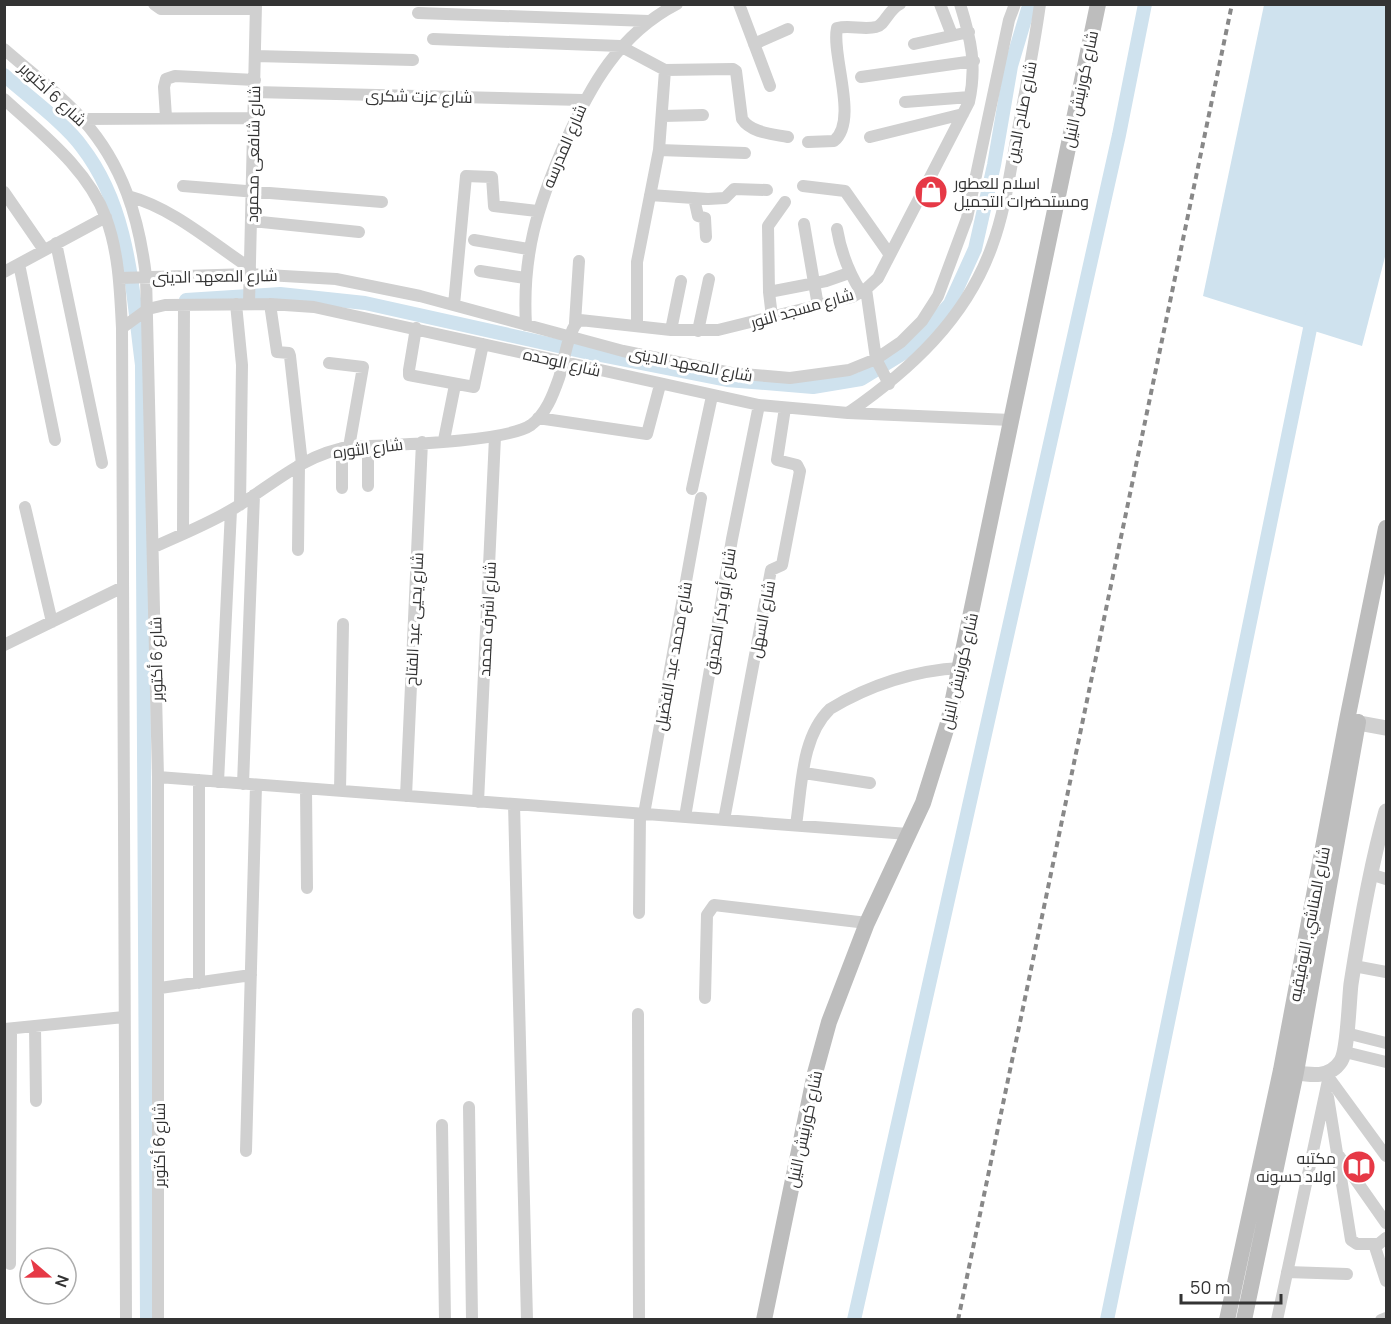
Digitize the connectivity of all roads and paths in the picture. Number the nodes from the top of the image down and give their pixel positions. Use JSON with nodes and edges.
{"nodes":[{"id":1,"x":154,"y":4,"type":"edge"},
{"id":2,"x":677,"y":4,"type":"edge"},
{"id":3,"x":739,"y":4,"type":"edge"},
{"id":4,"x":900,"y":4,"type":"edge"},
{"id":5,"x":940,"y":4,"type":"edge"},
{"id":6,"x":960,"y":4,"type":"edge"},
{"id":7,"x":1015,"y":4,"type":"edge"},
{"id":8,"x":1040,"y":4,"type":"edge"},
{"id":9,"x":1098,"y":4,"type":"edge"},
{"id":10,"x":256,"y":7,"type":"edge"},
{"id":11,"x":661,"y":8,"type":"edge"},
{"id":12,"x":418,"y":13,"type":"dead end"},
{"id":13,"x":649,"y":21,"type":"junction"},
{"id":14,"x":788,"y":30,"type":"dead end"},
{"id":15,"x":969,"y":32,"type":"junction"},
{"id":16,"x":952,"y":35,"type":"junction"},
{"id":17,"x":433,"y":39,"type":"dead end"},
{"id":18,"x":914,"y":44,"type":"dead end"},
{"id":19,"x":754,"y":45,"type":"junction"},
{"id":20,"x":620,"y":46,"type":"junction"},
{"id":21,"x":4,"y":48,"type":"edge"},
{"id":22,"x":255,"y":56,"type":"junction"},
{"id":23,"x":413,"y":60,"type":"dead end"},
{"id":24,"x":974,"y":61,"type":"junction"},
{"id":25,"x":665,"y":70,"type":"junction"},
{"id":26,"x":861,"y":77,"type":"dead end"},
{"id":27,"x":255,"y":86,"type":"junction"},
{"id":28,"x":770,"y":86,"type":"dead end"},
{"id":29,"x":970,"y":97,"type":"junction"},
{"id":30,"x":4,"y":99,"type":"edge"},
{"id":31,"x":941,"y":99,"type":"junction"},
{"id":32,"x":584,"y":100,"type":"junction"},
{"id":33,"x":905,"y":102,"type":"dead end"},
{"id":34,"x":963,"y":114,"type":"junction"},
{"id":35,"x":663,"y":116,"type":"junction"},
{"id":36,"x":704,"y":116,"type":"dead end"},
{"id":37,"x":166,"y":117,"type":"junction"},
{"id":38,"x":254,"y":118,"type":"junction"},
{"id":39,"x":944,"y":118,"type":"junction"},
{"id":40,"x":82,"y":119,"type":"junction"},
{"id":41,"x":870,"y":136,"type":"dead end"},
{"id":42,"x":788,"y":137,"type":"dead end"},
{"id":43,"x":808,"y":142,"type":"dead end"},
{"id":44,"x":659,"y":150,"type":"junction"},
{"id":45,"x":746,"y":153,"type":"dead end"},
{"id":46,"x":183,"y":186,"type":"dead end"},
{"id":47,"x":803,"y":186,"type":"dead end"},
{"id":48,"x":767,"y":190,"type":"dead end"},
{"id":49,"x":252,"y":191,"type":"junction"},
{"id":50,"x":4,"y":192,"type":"edge"},
{"id":51,"x":129,"y":195,"type":"junction"},
{"id":52,"x":651,"y":195,"type":"junction"},
{"id":53,"x":694,"y":198,"type":"junction"},
{"id":54,"x":382,"y":202,"type":"dead end"},
{"id":55,"x":785,"y":202,"type":"dead end"},
{"id":56,"x":537,"y":211,"type":"junction"},
{"id":57,"x":106,"y":218,"type":"junction"},
{"id":58,"x":251,"y":221,"type":"junction"},
{"id":59,"x":804,"y":224,"type":"dead end"},
{"id":60,"x":837,"y":228,"type":"dead end"},
{"id":61,"x":359,"y":232,"type":"dead end"},
{"id":62,"x":706,"y":237,"type":"dead end"},
{"id":63,"x":474,"y":240,"type":"dead end"},
{"id":64,"x":56,"y":243,"type":"junction"},
{"id":65,"x":528,"y":249,"type":"junction"},
{"id":66,"x":44,"y":250,"type":"junction"},
{"id":67,"x":890,"y":255,"type":"junction"},
{"id":68,"x":579,"y":261,"type":"dead end"},
{"id":69,"x":19,"y":264,"type":"junction"},
{"id":70,"x":250,"y":271,"type":"junction"},
{"id":71,"x":480,"y":271,"type":"dead end"},
{"id":72,"x":4,"y":272,"type":"edge"},
{"id":73,"x":849,"y":273,"type":"junction"},
{"id":74,"x":146,"y":276,"type":"junction"},
{"id":75,"x":120,"y":278,"type":"junction"},
{"id":76,"x":525,"y":278,"type":"junction"},
{"id":77,"x":709,"y":279,"type":"dead end"},
{"id":78,"x":681,"y":281,"type":"dead end"},
{"id":79,"x":814,"y":283,"type":"junction"},
{"id":80,"x":864,"y":291,"type":"junction"},
{"id":81,"x":769,"y":292,"type":"junction"},
{"id":82,"x":236,"y":304,"type":"junction"},
{"id":83,"x":249,"y":304,"type":"junction"},
{"id":84,"x":270,"y":304,"type":"junction"},
{"id":85,"x":184,"y":305,"type":"junction"},
{"id":86,"x":454,"y":305,"type":"junction"},
{"id":87,"x":818,"y":306,"type":"junction"},
{"id":88,"x":148,"y":309,"type":"junction"},
{"id":89,"x":772,"y":318,"type":"junction"},
{"id":90,"x":575,"y":323,"type":"junction"},
{"id":91,"x":637,"y":324,"type":"junction"},
{"id":92,"x":526,"y":325,"type":"junction"},
{"id":93,"x":122,"y":328,"type":"junction"},
{"id":94,"x":416,"y":328,"type":"junction"},
{"id":95,"x":671,"y":330,"type":"junction"},
{"id":96,"x":698,"y":331,"type":"junction"},
{"id":97,"x":570,"y":338,"type":"junction"},
{"id":98,"x":483,"y":344,"type":"junction"},
{"id":99,"x":876,"y":359,"type":"junction"},
{"id":100,"x":565,"y":362,"type":"junction"},
{"id":101,"x":329,"y":363,"type":"dead end"},
{"id":102,"x":889,"y":384,"type":"junction"},
{"id":103,"x":455,"y":385,"type":"junction"},
{"id":104,"x":660,"y":385,"type":"junction"},
{"id":105,"x":712,"y":396,"type":"junction"},
{"id":106,"x":759,"y":405,"type":"junction"},
{"id":107,"x":784,"y":408,"type":"junction"},
{"id":108,"x":848,"y":413,"type":"junction"},
{"id":109,"x":538,"y":418,"type":"junction"},
{"id":110,"x":1011,"y":420,"type":"junction"},
{"id":111,"x":495,"y":437,"type":"junction"},
{"id":112,"x":55,"y":440,"type":"dead end"},
{"id":113,"x":444,"y":440,"type":"junction"},
{"id":114,"x":422,"y":442,"type":"junction"},
{"id":115,"x":368,"y":446,"type":"junction"},
{"id":116,"x":346,"y":447,"type":"junction"},
{"id":117,"x":102,"y":463,"type":"dead end"},
{"id":118,"x":301,"y":464,"type":"junction"},
{"id":119,"x":368,"y":486,"type":"dead end"},
{"id":120,"x":342,"y":488,"type":"dead end"},
{"id":121,"x":692,"y":489,"type":"dead end"},
{"id":122,"x":254,"y":495,"type":"junction"},
{"id":123,"x":701,"y":498,"type":"dead end"},
{"id":124,"x":25,"y":507,"type":"dead end"},
{"id":125,"x":235,"y":508,"type":"junction"},
{"id":126,"x":1386,"y":528,"type":"edge"},
{"id":127,"x":183,"y":533,"type":"junction"},
{"id":128,"x":154,"y":547,"type":"junction"},
{"id":129,"x":298,"y":550,"type":"dead end"},
{"id":130,"x":1386,"y":585,"type":"edge"},
{"id":131,"x":123,"y":587,"type":"junction"},
{"id":132,"x":52,"y":622,"type":"junction"},
{"id":133,"x":343,"y":624,"type":"dead end"},
{"id":134,"x":4,"y":645,"type":"edge"},
{"id":135,"x":961,"y":668,"type":"junction"},
{"id":136,"x":1352,"y":722,"type":"junction"},
{"id":137,"x":1386,"y":728,"type":"edge"},
{"id":138,"x":804,"y":773,"type":"junction"},
{"id":139,"x":158,"y":777,"type":"junction"},
{"id":140,"x":199,"y":780,"type":"junction"},
{"id":141,"x":218,"y":782,"type":"junction"},
{"id":142,"x":870,"y":783,"type":"dead end"},
{"id":143,"x":249,"y":784,"type":"junction"},
{"id":144,"x":306,"y":789,"type":"junction"},
{"id":145,"x":340,"y":791,"type":"junction"},
{"id":146,"x":406,"y":796,"type":"junction"},
{"id":147,"x":478,"y":802,"type":"junction"},
{"id":148,"x":514,"y":804,"type":"junction"},
{"id":149,"x":1386,"y":811,"type":"edge"},
{"id":150,"x":642,"y":814,"type":"junction"},
{"id":151,"x":685,"y":817,"type":"junction"},
{"id":152,"x":724,"y":820,"type":"junction"},
{"id":153,"x":796,"y":825,"type":"junction"},
{"id":154,"x":908,"y":834,"type":"junction"},
{"id":155,"x":1370,"y":874,"type":"junction"},
{"id":156,"x":1386,"y":879,"type":"edge"},
{"id":157,"x":307,"y":888,"type":"dead end"},
{"id":158,"x":639,"y":913,"type":"dead end"},
{"id":159,"x":867,"y":923,"type":"junction"},
{"id":160,"x":1354,"y":966,"type":"junction"},
{"id":161,"x":1386,"y":972,"type":"edge"},
{"id":162,"x":251,"y":975,"type":"junction"},
{"id":163,"x":199,"y":982,"type":"junction"},
{"id":164,"x":160,"y":988,"type":"junction"},
{"id":165,"x":705,"y":998,"type":"dead end"},
{"id":166,"x":638,"y":1014,"type":"dead end"},
{"id":167,"x":124,"y":1017,"type":"junction"},
{"id":168,"x":34,"y":1026,"type":"junction"},
{"id":169,"x":8,"y":1029,"type":"edge"},
{"id":170,"x":1346,"y":1033,"type":"junction"},
{"id":171,"x":1386,"y":1043,"type":"edge"},
{"id":172,"x":1345,"y":1052,"type":"junction"},
{"id":173,"x":1386,"y":1062,"type":"edge"},
{"id":174,"x":1289,"y":1071,"type":"junction"},
{"id":175,"x":1329,"y":1080,"type":"junction"},
{"id":176,"x":36,"y":1101,"type":"dead end"},
{"id":177,"x":469,"y":1107,"type":"dead end"},
{"id":178,"x":442,"y":1125,"type":"dead end"},
{"id":179,"x":246,"y":1151,"type":"dead end"},
{"id":180,"x":1337,"y":1154,"type":"junction"},
{"id":181,"x":1386,"y":1156,"type":"edge"},
{"id":182,"x":1386,"y":1223,"type":"edge"},
{"id":183,"x":1382,"y":1241,"type":"edge"},
{"id":184,"x":10,"y":1264,"type":"dead end"},
{"id":185,"x":1287,"y":1272,"type":"junction"},
{"id":186,"x":1347,"y":1274,"type":"dead end"},
{"id":187,"x":1386,"y":1281,"type":"edge"},
{"id":188,"x":1386,"y":1318,"type":"edge"},
{"id":189,"x":126,"y":1320,"type":"edge"},
{"id":190,"x":158,"y":1320,"type":"edge"},
{"id":191,"x":445,"y":1320,"type":"edge"},
{"id":192,"x":472,"y":1320,"type":"edge"},
{"id":193,"x":526,"y":1320,"type":"edge"},
{"id":194,"x":639,"y":1320,"type":"edge"},
{"id":195,"x":764,"y":1320,"type":"edge"},
{"id":196,"x":1227,"y":1320,"type":"edge"},
{"id":197,"x":1244,"y":1320,"type":"edge"},
{"id":198,"x":1277,"y":1320,"type":"edge"},
{"id":199,"x":1381,"y":1320,"type":"edge"}],
"edges":[{"from":1,"to":10,"type":"street"},
{"from":2,"to":11,"type":"street","name":"شارع المدرسه"},
{"from":3,"to":19,"type":"street"},
{"from":4,"to":43,"type":"street"},
{"from":5,"to":16,"type":"street"},
{"from":6,"to":15,"type":"street","name":"شارع مسجد النور"},
{"from":7,"to":99,"type":"street","name":"شارع المعهد الدينى"},
{"from":8,"to":102,"type":"street","name":"شارع صلاح الدين"},
{"from":9,"to":110,"type":"main road","name":"شارع كورنيش النيل"},
{"from":10,"to":22,"type":"street","name":"شارع شافعى محمود"},
{"from":11,"to":13,"type":"street","name":"شارع المدرسه"},
{"from":12,"to":13,"type":"street"},
{"from":13,"to":20,"type":"street","name":"شارع المدرسه"},
{"from":14,"to":19,"type":"street"},
{"from":15,"to":16,"type":"street"},
{"from":15,"to":24,"type":"street","name":"شارع مسجد النور"},
{"from":16,"to":18,"type":"street"},
{"from":17,"to":20,"type":"street"},
{"from":19,"to":28,"type":"street"},
{"from":20,"to":25,"type":"street"},
{"from":20,"to":32,"type":"street","name":"شارع المدرسه"},
{"from":21,"to":40,"type":"street","name":"شارع 6 أكتوبر"},
{"from":22,"to":23,"type":"street"},
{"from":22,"to":27,"type":"street","name":"شارع شافعى محمود"},
{"from":24,"to":26,"type":"street"},
{"from":24,"to":29,"type":"street","name":"شارع مسجد النور"},
{"from":25,"to":35,"type":"street"},
{"from":25,"to":42,"type":"street"},
{"from":27,"to":32,"type":"street","name":"شارع عزت شكرى"},
{"from":27,"to":37,"type":"street","name":"شارع عزت شكرى"},
{"from":27,"to":38,"type":"street","name":"شارع شافعى محمود"},
{"from":29,"to":31,"type":"street"},
{"from":29,"to":34,"type":"street","name":"شارع مسجد النور"},
{"from":30,"to":57,"type":"street","name":"شارع 6 أكتوبر"},
{"from":31,"to":33,"type":"street"},
{"from":31,"to":39,"type":"street"},
{"from":32,"to":56,"type":"street","name":"شارع المدرسه"},
{"from":34,"to":39,"type":"street"},
{"from":34,"to":67,"type":"street","name":"شارع مسجد النور"},
{"from":35,"to":36,"type":"street"},
{"from":35,"to":44,"type":"street"},
{"from":37,"to":38,"type":"street"},
{"from":37,"to":40,"type":"street"},
{"from":38,"to":49,"type":"street","name":"شارع شافعى محمود"},
{"from":39,"to":41,"type":"street"},
{"from":40,"to":51,"type":"street","name":"شارع 6 أكتوبر"},
{"from":44,"to":45,"type":"street"},
{"from":44,"to":52,"type":"street"},
{"from":46,"to":49,"type":"street"},
{"from":47,"to":67,"type":"street"},
{"from":48,"to":53,"type":"street"},
{"from":49,"to":54,"type":"street"},
{"from":49,"to":58,"type":"street","name":"شارع شافعى محمود"},
{"from":50,"to":66,"type":"street"},
{"from":51,"to":70,"type":"street"},
{"from":51,"to":74,"type":"street","name":"شارع 6 أكتوبر"},
{"from":52,"to":53,"type":"street"},
{"from":52,"to":91,"type":"street"},
{"from":53,"to":62,"type":"street"},
{"from":55,"to":81,"type":"street"},
{"from":56,"to":65,"type":"street","name":"شارع المدرسه"},
{"from":56,"to":86,"type":"street"},
{"from":57,"to":64,"type":"street"},
{"from":57,"to":75,"type":"street","name":"شارع 6 أكتوبر"},
{"from":58,"to":61,"type":"street"},
{"from":58,"to":70,"type":"street","name":"شارع شافعى محمود"},
{"from":59,"to":79,"type":"street"},
{"from":60,"to":73,"type":"street"},
{"from":63,"to":65,"type":"street"},
{"from":64,"to":66,"type":"street"},
{"from":64,"to":117,"type":"street"},
{"from":65,"to":76,"type":"street","name":"شارع المدرسه"},
{"from":66,"to":69,"type":"street"},
{"from":67,"to":80,"type":"street","name":"شارع مسجد النور"},
{"from":68,"to":90,"type":"street"},
{"from":69,"to":72,"type":"street"},
{"from":69,"to":112,"type":"street"},
{"from":70,"to":74,"type":"street","name":"شارع المعهد الدينى"},
{"from":70,"to":83,"type":"street","name":"شارع شافعى محمود"},
{"from":70,"to":86,"type":"street","name":"شارع المعهد الدينى"},
{"from":71,"to":76,"type":"street"},
{"from":73,"to":79,"type":"street"},
{"from":73,"to":80,"type":"street"},
{"from":74,"to":75,"type":"street","name":"شارع المعهد الدينى"},
{"from":74,"to":88,"type":"street","name":"شارع 6 أكتوبر"},
{"from":75,"to":93,"type":"street","name":"شارع 6 أكتوبر"},
{"from":76,"to":92,"type":"street","name":"شارع المدرسه"},
{"from":77,"to":96,"type":"street"},
{"from":78,"to":95,"type":"street"},
{"from":79,"to":81,"type":"street"},
{"from":79,"to":87,"type":"street"},
{"from":80,"to":87,"type":"street","name":"شارع مسجد النور"},
{"from":80,"to":99,"type":"street"},
{"from":81,"to":89,"type":"street"},
{"from":82,"to":83,"type":"street","name":"شارع الوحده"},
{"from":82,"to":85,"type":"street","name":"شارع الوحده"},
{"from":82,"to":125,"type":"street"},
{"from":83,"to":84,"type":"street","name":"شارع الوحده"},
{"from":84,"to":94,"type":"street","name":"شارع الوحده"},
{"from":84,"to":118,"type":"street"},
{"from":85,"to":88,"type":"street","name":"شارع الوحده"},
{"from":85,"to":127,"type":"street"},
{"from":86,"to":92,"type":"street","name":"شارع المعهد الدينى"},
{"from":87,"to":89,"type":"street","name":"شارع مسجد النور"},
{"from":88,"to":93,"type":"street","name":"شارع الوحده"},
{"from":88,"to":128,"type":"street","name":"شارع 6 أكتوبر"},
{"from":89,"to":96,"type":"street","name":"شارع مسجد النور"},
{"from":90,"to":91,"type":"street","name":"شارع مسجد النور"},
{"from":90,"to":97,"type":"street"},
{"from":91,"to":95,"type":"street","name":"شارع مسجد النور"},
{"from":92,"to":97,"type":"street","name":"شارع المعهد الدينى"},
{"from":93,"to":131,"type":"street","name":"شارع 6 أكتوبر"},
{"from":94,"to":98,"type":"street","name":"شارع الوحده"},
{"from":94,"to":103,"type":"street"},
{"from":95,"to":96,"type":"street","name":"شارع مسجد النور"},
{"from":97,"to":99,"type":"street","name":"شارع المعهد الدينى"},
{"from":97,"to":100,"type":"street"},
{"from":98,"to":100,"type":"street","name":"شارع الوحده"},
{"from":98,"to":103,"type":"street"},
{"from":99,"to":102,"type":"street"},
{"from":100,"to":104,"type":"street","name":"شارع الوحده"},
{"from":100,"to":109,"type":"street","name":"شارع الثوره"},
{"from":101,"to":116,"type":"street"},
{"from":102,"to":108,"type":"street","name":"شارع صلاح الدين"},
{"from":103,"to":113,"type":"street"},
{"from":104,"to":105,"type":"street","name":"شارع الوحده"},
{"from":104,"to":109,"type":"street"},
{"from":105,"to":106,"type":"street","name":"شارع الوحده"},
{"from":105,"to":121,"type":"street"},
{"from":106,"to":107,"type":"street","name":"شارع الوحده"},
{"from":106,"to":151,"type":"street","name":"شارع أبو بكر الصديق"},
{"from":107,"to":108,"type":"street","name":"شارع الوحده"},
{"from":107,"to":152,"type":"street","name":"شارع السهل"},
{"from":108,"to":110,"type":"street","name":"شارع الوحده"},
{"from":109,"to":111,"type":"street","name":"شارع الثوره"},
{"from":110,"to":135,"type":"main road","name":"شارع كورنيش النيل"},
{"from":111,"to":113,"type":"street","name":"شارع الثوره"},
{"from":111,"to":147,"type":"street","name":"شارع اشرف محمد"},
{"from":113,"to":114,"type":"street","name":"شارع الثوره"},
{"from":114,"to":115,"type":"street","name":"شارع الثوره"},
{"from":114,"to":146,"type":"street","name":"شارع يحيى عبد الفتاح"},
{"from":115,"to":116,"type":"street","name":"شارع الثوره"},
{"from":115,"to":119,"type":"street"},
{"from":116,"to":118,"type":"street","name":"شارع الثوره"},
{"from":116,"to":120,"type":"street"},
{"from":118,"to":122,"type":"street","name":"شارع الثوره"},
{"from":118,"to":129,"type":"street"},
{"from":122,"to":125,"type":"street","name":"شارع الثوره"},
{"from":122,"to":143,"type":"street"},
{"from":123,"to":150,"type":"street","name":"شارع محمد عبد الفضيل"},
{"from":124,"to":132,"type":"street"},
{"from":125,"to":127,"type":"street","name":"شارع الثوره"},
{"from":125,"to":141,"type":"street"},
{"from":126,"to":136,"type":"main road","name":"شارع المناشي, التوفيقيه"},
{"from":127,"to":128,"type":"street","name":"شارع الثوره"},
{"from":128,"to":139,"type":"street","name":"شارع 6 أكتوبر"},
{"from":130,"to":136,"type":"main road","name":"شارع المناشي, التوفيقيه"},
{"from":131,"to":132,"type":"street"},
{"from":131,"to":167,"type":"street","name":"شارع 6 أكتوبر"},
{"from":132,"to":134,"type":"street"},
{"from":133,"to":145,"type":"street"},
{"from":135,"to":138,"type":"street"},
{"from":135,"to":154,"type":"main road","name":"شارع كورنيش النيل"},
{"from":136,"to":137,"type":"street"},
{"from":136,"to":174,"type":"main road","name":"شارع المناشي, التوفيقيه"},
{"from":138,"to":142,"type":"street"},
{"from":138,"to":153,"type":"street"},
{"from":139,"to":140,"type":"street"},
{"from":139,"to":164,"type":"street","name":"شارع 6 أكتوبر"},
{"from":140,"to":141,"type":"street"},
{"from":140,"to":163,"type":"street"},
{"from":141,"to":143,"type":"street"},
{"from":143,"to":144,"type":"street"},
{"from":143,"to":162,"type":"street"},
{"from":144,"to":145,"type":"street"},
{"from":144,"to":157,"type":"street"},
{"from":145,"to":146,"type":"street"},
{"from":146,"to":147,"type":"street"},
{"from":147,"to":148,"type":"street"},
{"from":148,"to":150,"type":"street"},
{"from":148,"to":193,"type":"street"},
{"from":149,"to":155,"type":"street"},
{"from":150,"to":151,"type":"street"},
{"from":150,"to":158,"type":"street","name":"شارع محمد عبد الفضيل"},
{"from":151,"to":152,"type":"street"},
{"from":152,"to":153,"type":"street"},
{"from":153,"to":154,"type":"street"},
{"from":154,"to":159,"type":"main road","name":"شارع كورنيش النيل"},
{"from":155,"to":156,"type":"street"},
{"from":155,"to":160,"type":"street"},
{"from":159,"to":165,"type":"street"},
{"from":159,"to":195,"type":"main road","name":"شارع كورنيش النيل"},
{"from":160,"to":161,"type":"street"},
{"from":160,"to":170,"type":"street"},
{"from":162,"to":163,"type":"street"},
{"from":162,"to":179,"type":"street"},
{"from":163,"to":164,"type":"street"},
{"from":164,"to":190,"type":"street","name":"شارع 6 أكتوبر"},
{"from":166,"to":194,"type":"street"},
{"from":167,"to":168,"type":"street"},
{"from":167,"to":189,"type":"street","name":"شارع 6 أكتوبر"},
{"from":168,"to":169,"type":"street"},
{"from":168,"to":176,"type":"street"},
{"from":169,"to":184,"type":"street"},
{"from":170,"to":171,"type":"street"},
{"from":170,"to":172,"type":"street"},
{"from":172,"to":173,"type":"street"},
{"from":172,"to":175,"type":"street"},
{"from":174,"to":175,"type":"street"},
{"from":174,"to":196,"type":"main road","name":"شارع المناشي, التوفيقيه"},
{"from":174,"to":197,"type":"main road","name":"شارع المناشي, التوفيقيه"},
{"from":175,"to":180,"type":"street"},
{"from":175,"to":181,"type":"street"},
{"from":175,"to":185,"type":"street"},
{"from":177,"to":192,"type":"street"},
{"from":178,"to":191,"type":"street"},
{"from":180,"to":182,"type":"street"},
{"from":180,"to":183,"type":"street"},
{"from":183,"to":187,"type":"street"},
{"from":185,"to":186,"type":"street"},
{"from":185,"to":198,"type":"street"},
{"from":188,"to":199,"type":"street"}]}
